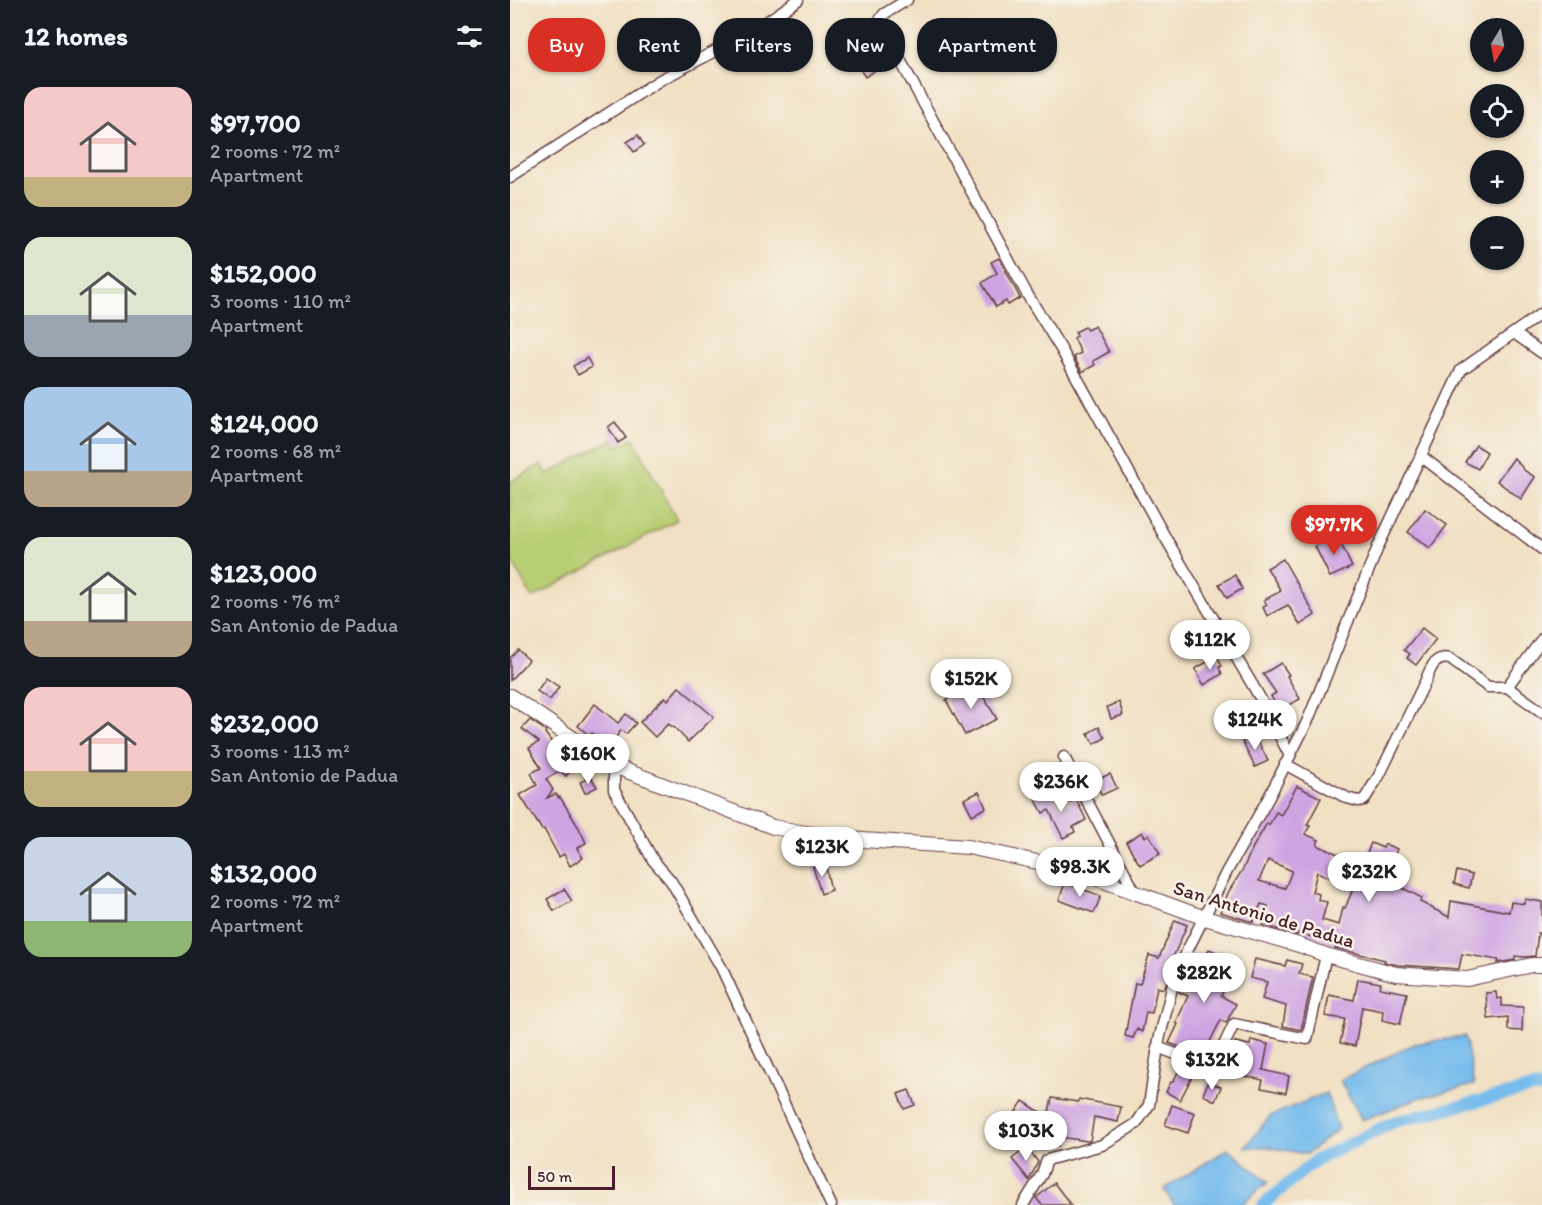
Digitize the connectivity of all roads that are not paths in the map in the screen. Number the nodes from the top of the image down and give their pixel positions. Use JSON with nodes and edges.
{"nodes":[{"id":1,"x":798,"y":0,"type":"edge"},
{"id":2,"x":907,"y":0,"type":"edge"},
{"id":3,"x":510,"y":177,"type":"edge"},
{"id":4,"x":1542,"y":313,"type":"edge"},
{"id":5,"x":1514,"y":333,"type":"junction"},
{"id":6,"x":1542,"y":353,"type":"edge"},
{"id":7,"x":1420,"y":456,"type":"junction"},
{"id":8,"x":1542,"y":549,"type":"edge"},
{"id":9,"x":1542,"y":639,"type":"edge"},
{"id":10,"x":1507,"y":687,"type":"junction"},
{"id":11,"x":510,"y":696,"type":"edge"},
{"id":12,"x":1542,"y":712,"type":"edge"},
{"id":13,"x":1064,"y":757,"type":"dead end"},
{"id":14,"x":1288,"y":760,"type":"junction"},
{"id":15,"x":614,"y":766,"type":"junction"},
{"id":16,"x":1135,"y":892,"type":"junction"},
{"id":17,"x":1204,"y":918,"type":"junction"},
{"id":18,"x":1326,"y":955,"type":"junction"},
{"id":19,"x":1542,"y":965,"type":"edge"},
{"id":20,"x":1157,"y":1047,"type":"junction"},
{"id":21,"x":831,"y":1205,"type":"edge"},
{"id":22,"x":1023,"y":1205,"type":"edge"}],
"edges":[{"from":1,"to":3,"type":"street"},
{"from":2,"to":14,"type":"street"},
{"from":4,"to":5,"type":"street"},
{"from":5,"to":6,"type":"street"},
{"from":5,"to":7,"type":"street"},
{"from":7,"to":8,"type":"street"},
{"from":7,"to":14,"type":"street"},
{"from":9,"to":10,"type":"street"},
{"from":10,"to":12,"type":"street"},
{"from":10,"to":14,"type":"street"},
{"from":11,"to":15,"type":"street","name":"San Antonio de Padua"},
{"from":13,"to":16,"type":"street"},
{"from":14,"to":17,"type":"street"},
{"from":15,"to":16,"type":"street","name":"San Antonio de Padua"},
{"from":15,"to":21,"type":"street"},
{"from":16,"to":17,"type":"street","name":"San Antonio de Padua"},
{"from":17,"to":18,"type":"street","name":"San Antonio de Padua"},
{"from":17,"to":20,"type":"street"},
{"from":18,"to":19,"type":"street","name":"San Antonio de Padua"},
{"from":18,"to":20,"type":"street"},
{"from":20,"to":22,"type":"street"}]}
